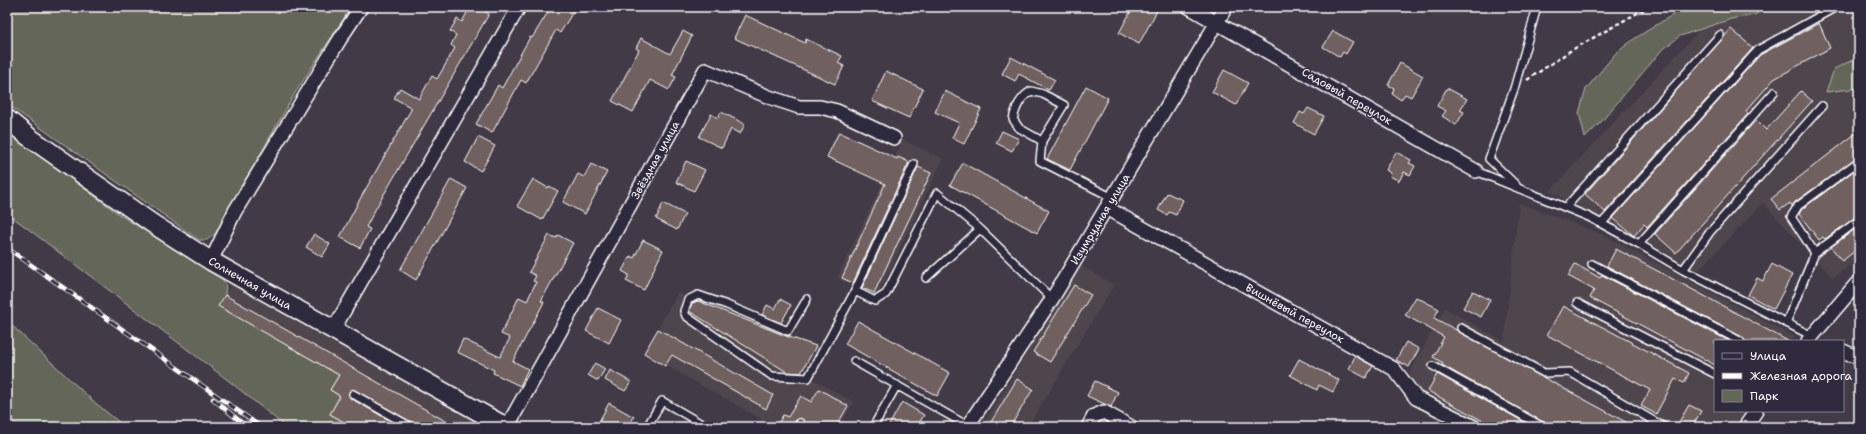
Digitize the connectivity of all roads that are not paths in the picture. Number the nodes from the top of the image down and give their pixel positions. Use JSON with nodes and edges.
{"nodes":[{"id":1,"x":361,"y":7,"type":"edge"},
{"id":2,"x":519,"y":7,"type":"edge"},
{"id":3,"x":1189,"y":7,"type":"edge"},
{"id":4,"x":1226,"y":7,"type":"edge"},
{"id":5,"x":1537,"y":7,"type":"edge"},
{"id":6,"x":1836,"y":7,"type":"edge"},
{"id":7,"x":1218,"y":22,"type":"junction"},
{"id":8,"x":1720,"y":35,"type":"dead end"},
{"id":9,"x":1774,"y":92,"type":"dead end"},
{"id":10,"x":1822,"y":106,"type":"dead end"},
{"id":11,"x":7,"y":119,"type":"edge"},
{"id":12,"x":894,"y":138,"type":"dead end"},
{"id":13,"x":1042,"y":141,"type":"junction"},
{"id":14,"x":1859,"y":161,"type":"edge"},
{"id":15,"x":914,"y":164,"type":"dead end"},
{"id":16,"x":1476,"y":171,"type":"joint"},
{"id":17,"x":1519,"y":188,"type":"junction"},
{"id":18,"x":1110,"y":203,"type":"junction"},
{"id":19,"x":1566,"y":207,"type":"junction"},
{"id":20,"x":1859,"y":220,"type":"edge"},
{"id":21,"x":1602,"y":223,"type":"junction"},
{"id":22,"x":980,"y":229,"type":"junction"},
{"id":23,"x":1639,"y":244,"type":"junction"},
{"id":24,"x":1815,"y":253,"type":"junction"},
{"id":25,"x":211,"y":261,"type":"junction"},
{"id":26,"x":1592,"y":264,"type":"dead end"},
{"id":27,"x":1683,"y":270,"type":"junction"},
{"id":28,"x":926,"y":278,"type":"dead end"},
{"id":29,"x":1859,"y":281,"type":"edge"},
{"id":30,"x":855,"y":291,"type":"junction"},
{"id":31,"x":807,"y":299,"type":"dead end"},
{"id":32,"x":1052,"y":299,"type":"junction"},
{"id":33,"x":1577,"y":303,"type":"dead end"},
{"id":34,"x":1786,"y":323,"type":"junction"},
{"id":35,"x":1461,"y":328,"type":"dead end"},
{"id":36,"x":333,"y":330,"type":"junction"},
{"id":37,"x":1814,"y":339,"type":"edge"},
{"id":38,"x":1738,"y":340,"type":"edge"},
{"id":39,"x":1844,"y":351,"type":"edge"},
{"id":40,"x":1859,"y":358,"type":"edge"},
{"id":41,"x":854,"y":361,"type":"dead end"},
{"id":42,"x":1433,"y":366,"type":"dead end"},
{"id":43,"x":1714,"y":373,"type":"edge"},
{"id":44,"x":897,"y":385,"type":"junction"},
{"id":45,"x":353,"y":394,"type":"dead end"},
{"id":46,"x":1755,"y":412,"type":"edge"},
{"id":47,"x":968,"y":426,"type":"edge"},
{"id":48,"x":411,"y":427,"type":"edge"},
{"id":49,"x":506,"y":427,"type":"edge"},
{"id":50,"x":647,"y":427,"type":"edge"},
{"id":51,"x":707,"y":427,"type":"edge"},
{"id":52,"x":873,"y":427,"type":"edge"},
{"id":53,"x":1088,"y":427,"type":"edge"},
{"id":54,"x":1131,"y":427,"type":"edge"},
{"id":55,"x":1474,"y":427,"type":"edge"},
{"id":56,"x":1543,"y":427,"type":"edge"},
{"id":57,"x":1664,"y":427,"type":"edge"},
{"id":58,"x":1745,"y":427,"type":"edge"}],
"edges":[{"from":1,"to":25,"type":"street"},
{"from":2,"to":36,"type":"street"},
{"from":3,"to":7,"type":"street","name":"Садовый переулок"},
{"from":4,"to":7,"type":"street","name":"Изумрудная улица"},
{"from":5,"to":17,"type":"lane"},
{"from":6,"to":21,"type":"lane"},
{"from":7,"to":16,"type":"street","name":"Садовый переулок"},
{"from":7,"to":18,"type":"street","name":"Изумрудная улица"},
{"from":8,"to":19,"type":"lane"},
{"from":9,"to":23,"type":"lane"},
{"from":10,"to":27,"type":"lane"},
{"from":11,"to":25,"type":"street","name":"Солнечная улица"},
{"from":12,"to":49,"type":"street","name":"Звёздная улица"},
{"from":13,"to":13,"type":"lane"},
{"from":13,"to":18,"type":"lane"},
{"from":14,"to":24,"type":"lane"},
{"from":15,"to":30,"type":"lane"},
{"from":16,"to":17,"type":"lane"},
{"from":17,"to":19,"type":"lane"},
{"from":18,"to":32,"type":"street","name":"Изумрудная улица"},
{"from":18,"to":55,"type":"street","name":"Вишнёвый переулок"},
{"from":19,"to":21,"type":"lane"},
{"from":20,"to":24,"type":"lane"},
{"from":21,"to":23,"type":"lane"},
{"from":22,"to":28,"type":"lane"},
{"from":22,"to":30,"type":"lane"},
{"from":22,"to":32,"type":"lane"},
{"from":23,"to":27,"type":"lane"},
{"from":24,"to":34,"type":"lane"},
{"from":25,"to":36,"type":"street","name":"Солнечная улица"},
{"from":26,"to":38,"type":"lane"},
{"from":27,"to":34,"type":"lane"},
{"from":29,"to":37,"type":"street"},
{"from":30,"to":31,"type":"lane"},
{"from":32,"to":47,"type":"street","name":"Изумрудная улица"},
{"from":33,"to":43,"type":"lane"},
{"from":34,"to":37,"type":"lane"},
{"from":35,"to":57,"type":"lane"},
{"from":36,"to":49,"type":"street","name":"Солнечная улица"},
{"from":39,"to":40,"type":"street"},
{"from":41,"to":44,"type":"lane"},
{"from":42,"to":56,"type":"lane"},
{"from":44,"to":47,"type":"lane"},
{"from":44,"to":52,"type":"lane"},
{"from":45,"to":48,"type":"lane"},
{"from":46,"to":58,"type":"street"},
{"from":50,"to":51,"type":"lane"},
{"from":53,"to":54,"type":"street"}]}
